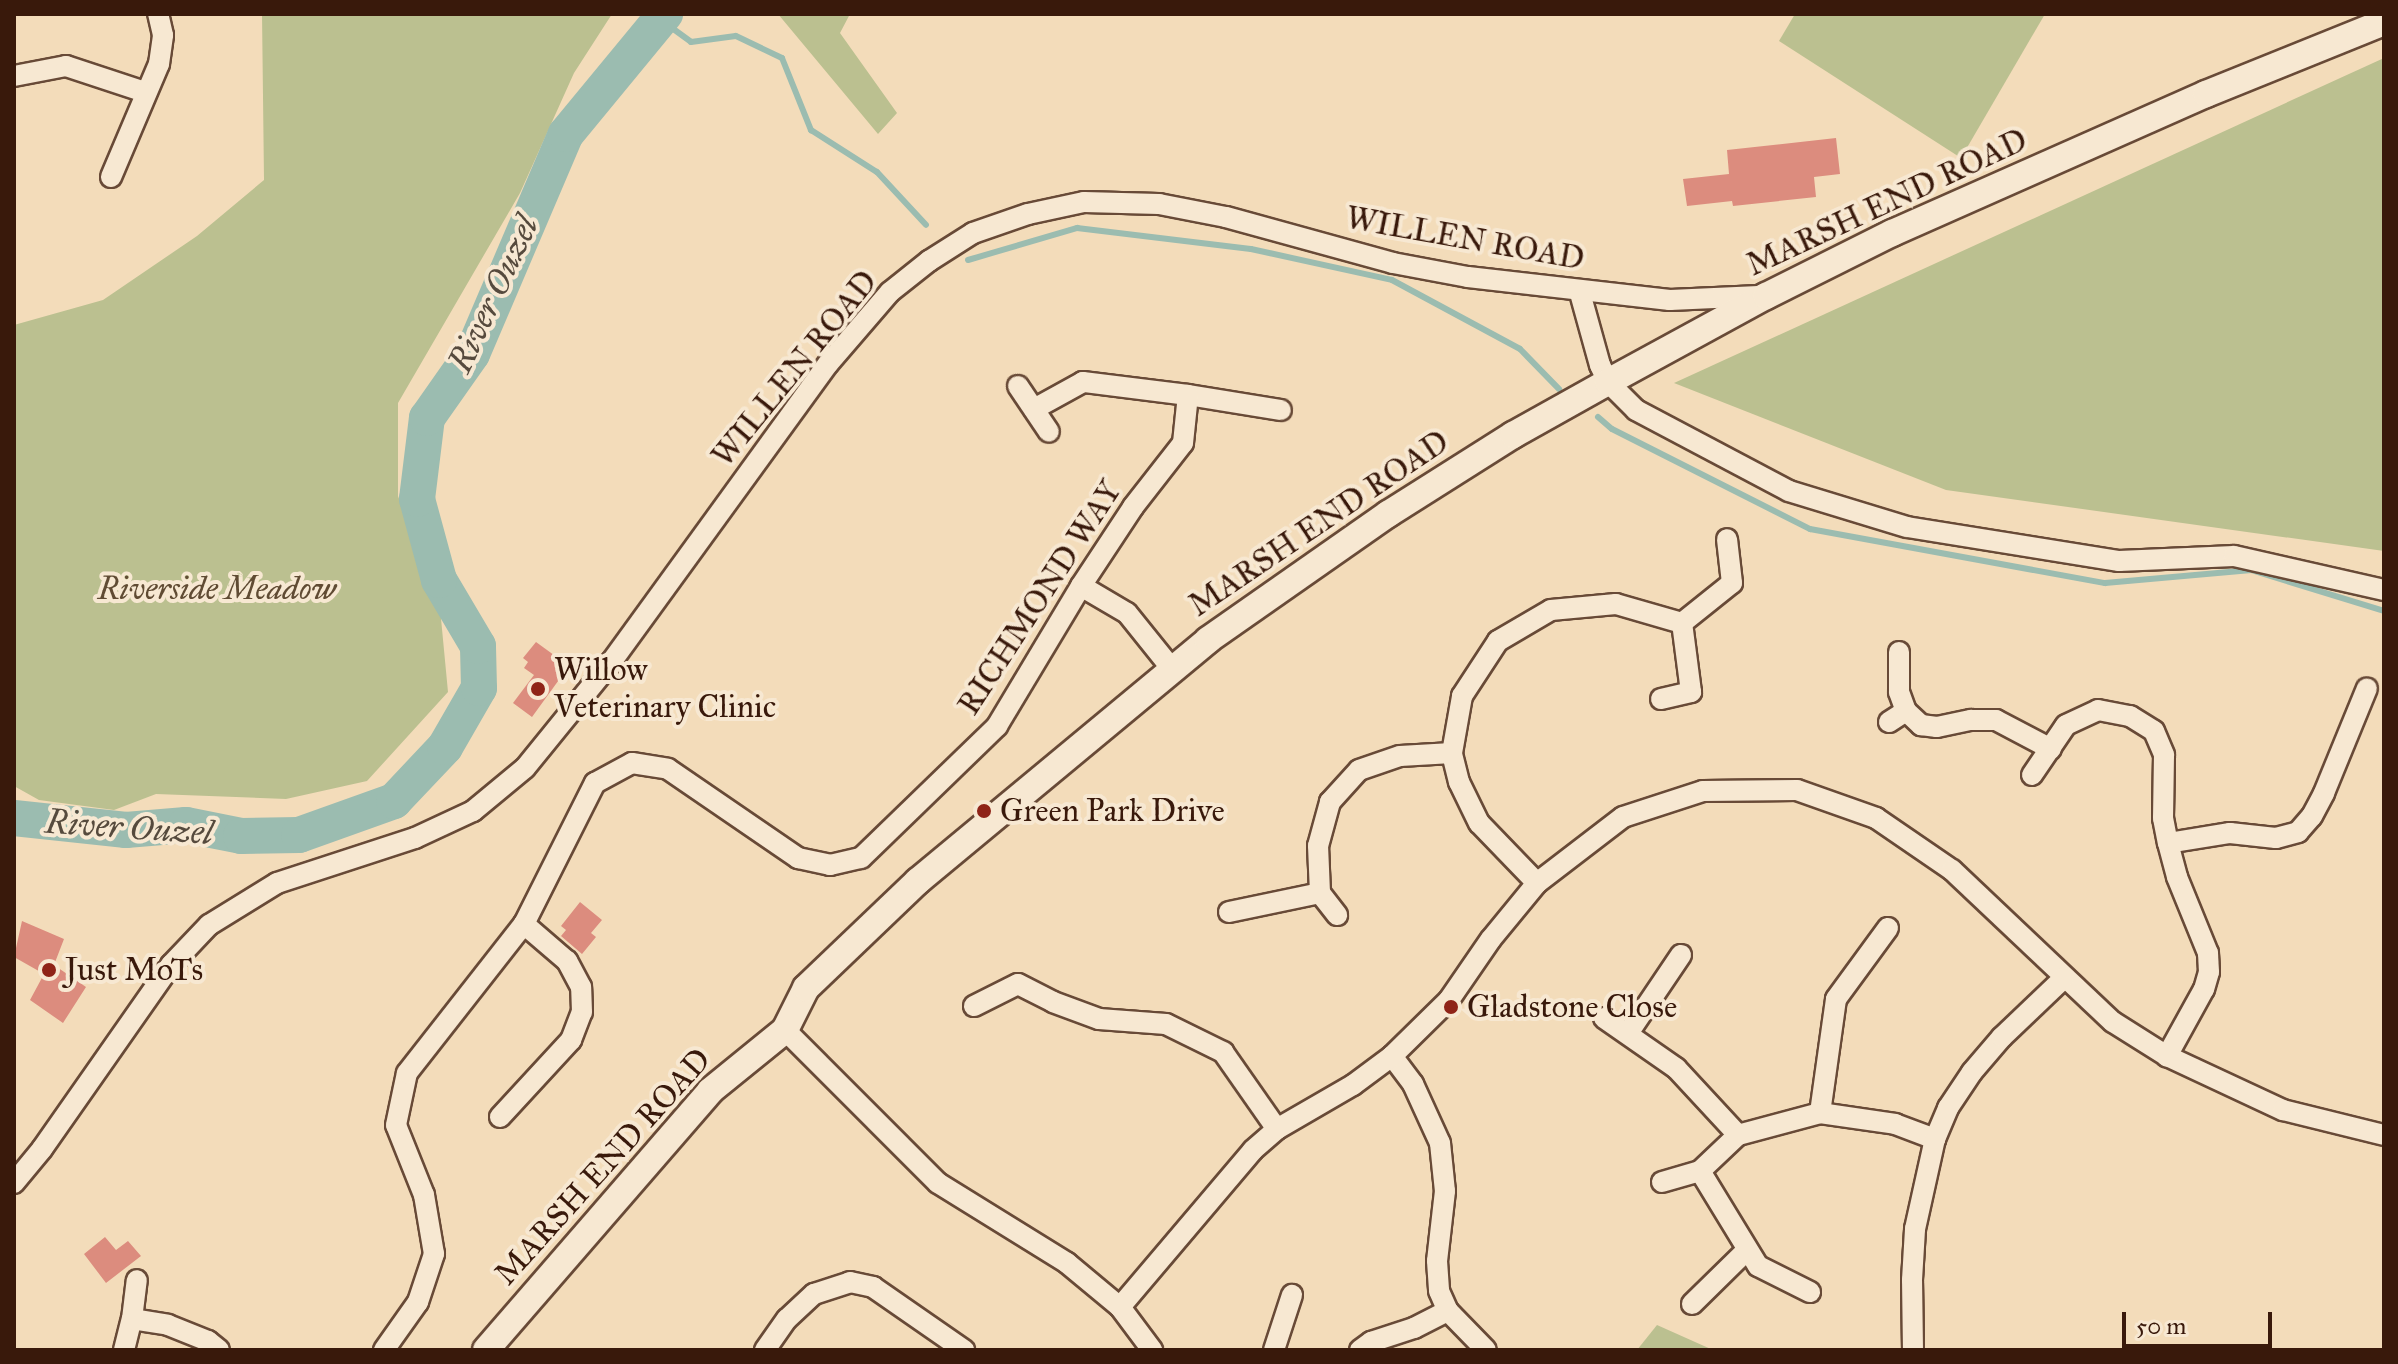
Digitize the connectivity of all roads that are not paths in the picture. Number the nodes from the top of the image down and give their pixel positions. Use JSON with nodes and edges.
{"nodes":[{"id":1,"x":158,"y":14,"type":"edge"},
{"id":2,"x":2384,"y":22,"type":"edge"},
{"id":3,"x":14,"y":76,"type":"edge"},
{"id":4,"x":145,"y":92,"type":"junction"},
{"id":5,"x":111,"y":177,"type":"dead end"},
{"id":6,"x":1580,"y":293,"type":"junction"},
{"id":7,"x":1766,"y":296,"type":"junction"},
{"id":8,"x":1608,"y":382,"type":"junction"},
{"id":9,"x":1018,"y":386,"type":"dead end"},
{"id":10,"x":1188,"y":395,"type":"junction"},
{"id":11,"x":1034,"y":409,"type":"junction"},
{"id":12,"x":1281,"y":410,"type":"dead end"},
{"id":13,"x":1049,"y":432,"type":"dead end"},
{"id":14,"x":1727,"y":539,"type":"dead end"},
{"id":15,"x":1081,"y":586,"type":"junction"},
{"id":16,"x":2384,"y":590,"type":"edge"},
{"id":17,"x":1682,"y":623,"type":"junction"},
{"id":18,"x":1899,"y":652,"type":"dead end"},
{"id":19,"x":1172,"y":669,"type":"junction"},
{"id":20,"x":2367,"y":688,"type":"dead end"},
{"id":21,"x":1661,"y":699,"type":"dead end"},
{"id":22,"x":2051,"y":749,"type":"junction"},
{"id":23,"x":1452,"y":753,"type":"junction"},
{"id":24,"x":2032,"y":775,"type":"dead end"},
{"id":25,"x":2168,"y":843,"type":"junction"},
{"id":26,"x":1537,"y":883,"type":"junction"},
{"id":27,"x":1320,"y":893,"type":"junction"},
{"id":28,"x":1229,"y":912,"type":"dead end"},
{"id":29,"x":1337,"y":915,"type":"dead end"},
{"id":30,"x":524,"y":924,"type":"junction"},
{"id":31,"x":1888,"y":928,"type":"dead end"},
{"id":32,"x":1681,"y":955,"type":"dead end"},
{"id":33,"x":2064,"y":978,"type":"junction"},
{"id":34,"x":974,"y":1006,"type":"dead end"},
{"id":35,"x":1604,"y":1018,"type":"dead end"},
{"id":36,"x":785,"y":1030,"type":"junction"},
{"id":37,"x":1629,"y":1032,"type":"junction"},
{"id":38,"x":1392,"y":1056,"type":"junction"},
{"id":39,"x":2167,"y":1056,"type":"junction"},
{"id":40,"x":1820,"y":1113,"type":"junction"},
{"id":41,"x":500,"y":1117,"type":"dead end"},
{"id":42,"x":1277,"y":1129,"type":"junction"},
{"id":43,"x":1738,"y":1135,"type":"junction"},
{"id":44,"x":2384,"y":1135,"type":"edge"},
{"id":45,"x":1935,"y":1139,"type":"junction"},
{"id":46,"x":1700,"y":1171,"type":"junction"},
{"id":47,"x":1662,"y":1182,"type":"dead end"},
{"id":48,"x":14,"y":1183,"type":"edge"},
{"id":49,"x":1747,"y":1250,"type":"junction"},
{"id":50,"x":137,"y":1280,"type":"dead end"},
{"id":51,"x":1810,"y":1292,"type":"dead end"},
{"id":52,"x":1292,"y":1295,"type":"dead end"},
{"id":53,"x":1692,"y":1304,"type":"dead end"},
{"id":54,"x":1120,"y":1307,"type":"junction"},
{"id":55,"x":1448,"y":1311,"type":"junction"},
{"id":56,"x":132,"y":1319,"type":"junction"},
{"id":57,"x":1266,"y":1349,"type":"edge"},
{"id":58,"x":124,"y":1350,"type":"edge"},
{"id":59,"x":219,"y":1350,"type":"edge"},
{"id":60,"x":384,"y":1350,"type":"edge"},
{"id":61,"x":486,"y":1350,"type":"edge"},
{"id":62,"x":765,"y":1350,"type":"edge"},
{"id":63,"x":964,"y":1350,"type":"edge"},
{"id":64,"x":1152,"y":1350,"type":"edge"},
{"id":65,"x":1360,"y":1350,"type":"edge"},
{"id":66,"x":1486,"y":1350,"type":"edge"},
{"id":67,"x":1913,"y":1350,"type":"edge"}],
"edges":[{"from":1,"to":4,"type":"street"},
{"from":2,"to":7,"type":"street","name":"MARSH END ROAD"},
{"from":3,"to":4,"type":"street"},
{"from":4,"to":5,"type":"street"},
{"from":6,"to":7,"type":"street","name":"WILLEN ROAD"},
{"from":6,"to":8,"type":"street"},
{"from":6,"to":48,"type":"street","name":"WILLEN ROAD"},
{"from":7,"to":8,"type":"street","name":"MARSH END ROAD"},
{"from":8,"to":16,"type":"street"},
{"from":8,"to":19,"type":"street","name":"MARSH END ROAD"},
{"from":9,"to":11,"type":"street"},
{"from":10,"to":11,"type":"street"},
{"from":10,"to":12,"type":"street"},
{"from":10,"to":15,"type":"street","name":"RICHMOND WAY"},
{"from":11,"to":13,"type":"street"},
{"from":14,"to":17,"type":"street"},
{"from":15,"to":19,"type":"street"},
{"from":15,"to":30,"type":"street","name":"RICHMOND WAY"},
{"from":17,"to":21,"type":"street"},
{"from":17,"to":23,"type":"street"},
{"from":18,"to":22,"type":"street"},
{"from":19,"to":36,"type":"street","name":"MARSH END ROAD"},
{"from":20,"to":25,"type":"street"},
{"from":22,"to":24,"type":"street"},
{"from":22,"to":25,"type":"street"},
{"from":23,"to":26,"type":"street"},
{"from":23,"to":27,"type":"street"},
{"from":25,"to":39,"type":"street"},
{"from":26,"to":33,"type":"street"},
{"from":26,"to":38,"type":"street"},
{"from":27,"to":28,"type":"street"},
{"from":27,"to":29,"type":"street"},
{"from":30,"to":41,"type":"street"},
{"from":30,"to":60,"type":"street","name":"RICHMOND WAY"},
{"from":31,"to":40,"type":"street"},
{"from":32,"to":37,"type":"street"},
{"from":33,"to":39,"type":"street"},
{"from":33,"to":45,"type":"street"},
{"from":34,"to":42,"type":"street"},
{"from":35,"to":37,"type":"street"},
{"from":36,"to":54,"type":"street"},
{"from":36,"to":61,"type":"street","name":"MARSH END ROAD"},
{"from":37,"to":43,"type":"street"},
{"from":38,"to":42,"type":"street"},
{"from":38,"to":55,"type":"street"},
{"from":39,"to":44,"type":"street"},
{"from":40,"to":43,"type":"street"},
{"from":40,"to":45,"type":"street"},
{"from":42,"to":54,"type":"street"},
{"from":43,"to":46,"type":"street"},
{"from":45,"to":67,"type":"street"},
{"from":46,"to":47,"type":"street"},
{"from":46,"to":49,"type":"street"},
{"from":49,"to":51,"type":"street"},
{"from":49,"to":53,"type":"street"},
{"from":50,"to":56,"type":"street"},
{"from":52,"to":57,"type":"street"},
{"from":54,"to":64,"type":"street"},
{"from":55,"to":65,"type":"street"},
{"from":55,"to":66,"type":"street"},
{"from":56,"to":58,"type":"street"},
{"from":56,"to":59,"type":"street"},
{"from":62,"to":63,"type":"street"}]}
